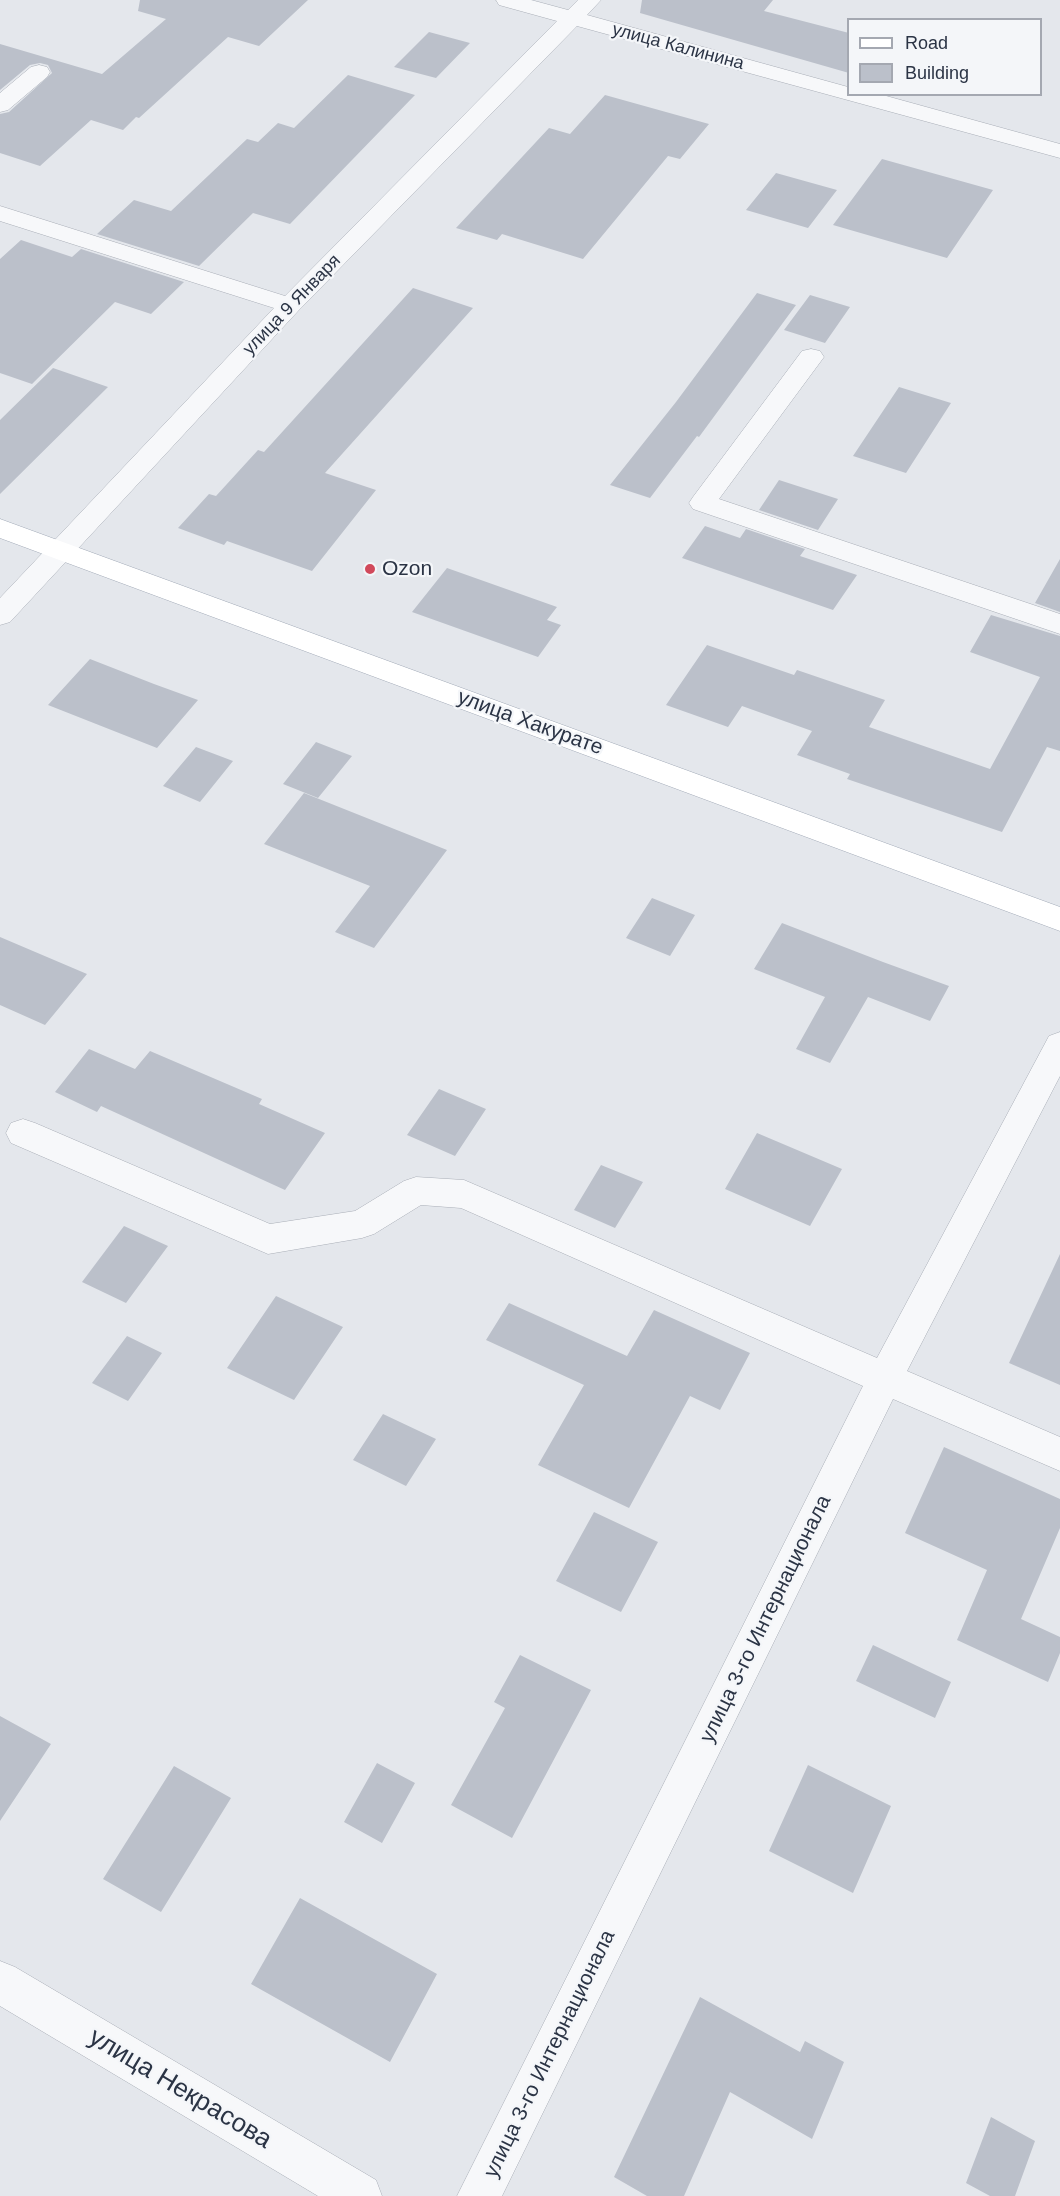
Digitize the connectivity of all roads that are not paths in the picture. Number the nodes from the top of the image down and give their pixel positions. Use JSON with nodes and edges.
{"nodes":[{"id":1,"x":507,"y":0,"type":"edge"},
{"id":2,"x":590,"y":0,"type":"edge"},
{"id":3,"x":573,"y":18,"type":"junction"},
{"id":4,"x":39,"y":72,"type":"dead end"},
{"id":5,"x":847,"y":93,"type":"edge"},
{"id":6,"x":857,"y":96,"type":"edge"},
{"id":7,"x":0,"y":105,"type":"edge"},
{"id":8,"x":1060,"y":151,"type":"edge"},
{"id":9,"x":0,"y":213,"type":"edge"},
{"id":10,"x":290,"y":305,"type":"junction"},
{"id":11,"x":811,"y":357,"type":"dead end"},
{"id":12,"x":0,"y":528,"type":"edge"},
{"id":13,"x":62,"y":551,"type":"junction"},
{"id":14,"x":0,"y":615,"type":"edge"},
{"id":15,"x":1060,"y":624,"type":"edge"},
{"id":16,"x":1060,"y":919,"type":"edge"},
{"id":17,"x":1060,"y":1045,"type":"edge"},
{"id":18,"x":23,"y":1133,"type":"dead end"},
{"id":19,"x":885,"y":1379,"type":"junction"},
{"id":20,"x":1060,"y":1455,"type":"edge"},
{"id":21,"x":0,"y":1982,"type":"edge"},
{"id":22,"x":360,"y":2196,"type":"edge"},
{"id":23,"x":480,"y":2196,"type":"edge"}],
"edges":[{"from":1,"to":3,"type":"street","name":"улица Калинина"},
{"from":2,"to":3,"type":"street","name":"улица 9 Января"},
{"from":3,"to":5,"type":"street","name":"улица Калинина"},
{"from":3,"to":10,"type":"street","name":"улица 9 Января"},
{"from":4,"to":7,"type":"street"},
{"from":6,"to":8,"type":"street","name":"улица Калинина"},
{"from":9,"to":10,"type":"street"},
{"from":10,"to":13,"type":"street","name":"улица 9 Января"},
{"from":11,"to":15,"type":"street"},
{"from":12,"to":13,"type":"main road","name":"улица Хакурате"},
{"from":13,"to":14,"type":"street","name":"улица 9 Января"},
{"from":13,"to":16,"type":"main road","name":"улица Хакурате"},
{"from":17,"to":19,"type":"street","name":"улица 3-го Интернационала"},
{"from":18,"to":19,"type":"street"},
{"from":19,"to":20,"type":"street"},
{"from":19,"to":23,"type":"street","name":"улица 3-го Интернационала"},
{"from":21,"to":22,"type":"street","name":"улица Некрасова"}]}
